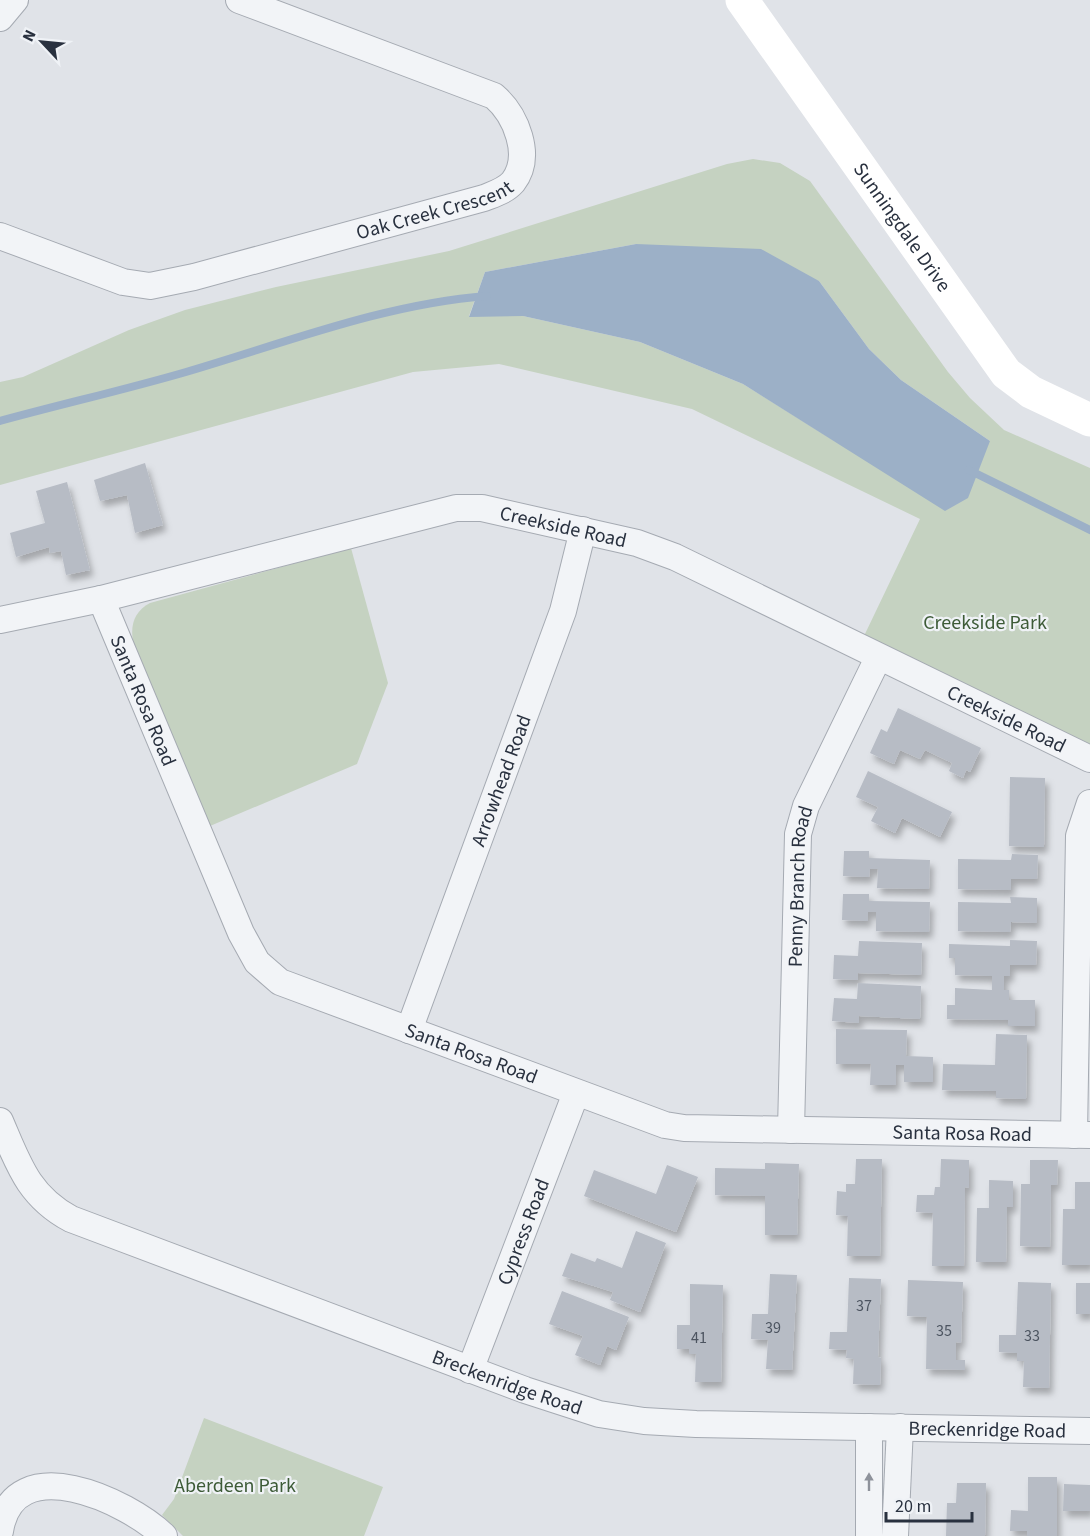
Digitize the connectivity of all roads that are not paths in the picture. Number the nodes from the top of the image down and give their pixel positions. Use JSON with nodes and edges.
{"nodes":[{"id":1,"x":15,"y":0,"type":"edge"},
{"id":2,"x":239,"y":0,"type":"edge"},
{"id":3,"x":742,"y":0,"type":"edge"},
{"id":4,"x":0,"y":18,"type":"edge"},
{"id":5,"x":0,"y":236,"type":"edge"},
{"id":6,"x":1090,"y":420,"type":"edge"},
{"id":7,"x":583,"y":530,"type":"junction"},
{"id":8,"x":101,"y":599,"type":"junction"},
{"id":9,"x":0,"y":620,"type":"edge"},
{"id":10,"x":878,"y":658,"type":"junction"},
{"id":11,"x":1090,"y":759,"type":"edge"},
{"id":12,"x":1090,"y":803,"type":"edge"},
{"id":13,"x":409,"y":1030,"type":"junction"},
{"id":14,"x":576,"y":1093,"type":"junction"},
{"id":15,"x":0,"y":1121,"type":"edge"},
{"id":16,"x":791,"y":1130,"type":"junction"},
{"id":17,"x":1082,"y":1135,"type":"edge"},
{"id":18,"x":9,"y":1170,"type":"edge"},
{"id":19,"x":470,"y":1370,"type":"junction"},
{"id":20,"x":900,"y":1427,"type":"junction"},
{"id":21,"x":869,"y":1428,"type":"junction"},
{"id":22,"x":1090,"y":1431,"type":"edge"},
{"id":23,"x":0,"y":1531,"type":"edge"},
{"id":24,"x":164,"y":1536,"type":"edge"},
{"id":25,"x":869,"y":1536,"type":"edge"},
{"id":26,"x":895,"y":1536,"type":"edge"}],
"edges":[{"from":1,"to":4,"type":"street"},
{"from":2,"to":5,"type":"street","name":"Oak Creek Crescent"},
{"from":3,"to":6,"type":"street","name":"Sunningdale Drive"},
{"from":7,"to":8,"type":"street","name":"Creekside Road"},
{"from":7,"to":10,"type":"street","name":"Creekside Road"},
{"from":7,"to":13,"type":"street","name":"Arrowhead Road"},
{"from":8,"to":9,"type":"street","name":"Creekside Road"},
{"from":8,"to":13,"type":"street","name":"Santa Rosa Road"},
{"from":10,"to":11,"type":"street","name":"Creekside Road"},
{"from":10,"to":16,"type":"street","name":"Penny Branch Road"},
{"from":12,"to":17,"type":"street"},
{"from":13,"to":14,"type":"street","name":"Santa Rosa Road"},
{"from":14,"to":16,"type":"street","name":"Santa Rosa Road"},
{"from":14,"to":19,"type":"street","name":"Cypress Road"},
{"from":15,"to":18,"type":"street","name":"Breckenridge Road"},
{"from":16,"to":17,"type":"street","name":"Santa Rosa Road"},
{"from":18,"to":19,"type":"street","name":"Breckenridge Road"},
{"from":19,"to":21,"type":"street","name":"Breckenridge Road"},
{"from":20,"to":21,"type":"street","name":"Breckenridge Road"},
{"from":20,"to":22,"type":"street","name":"Breckenridge Road"},
{"from":20,"to":26,"type":"street"},
{"from":25,"to":21,"type":"street","one_way":true},
{"from":23,"to":24,"type":"street"}]}
